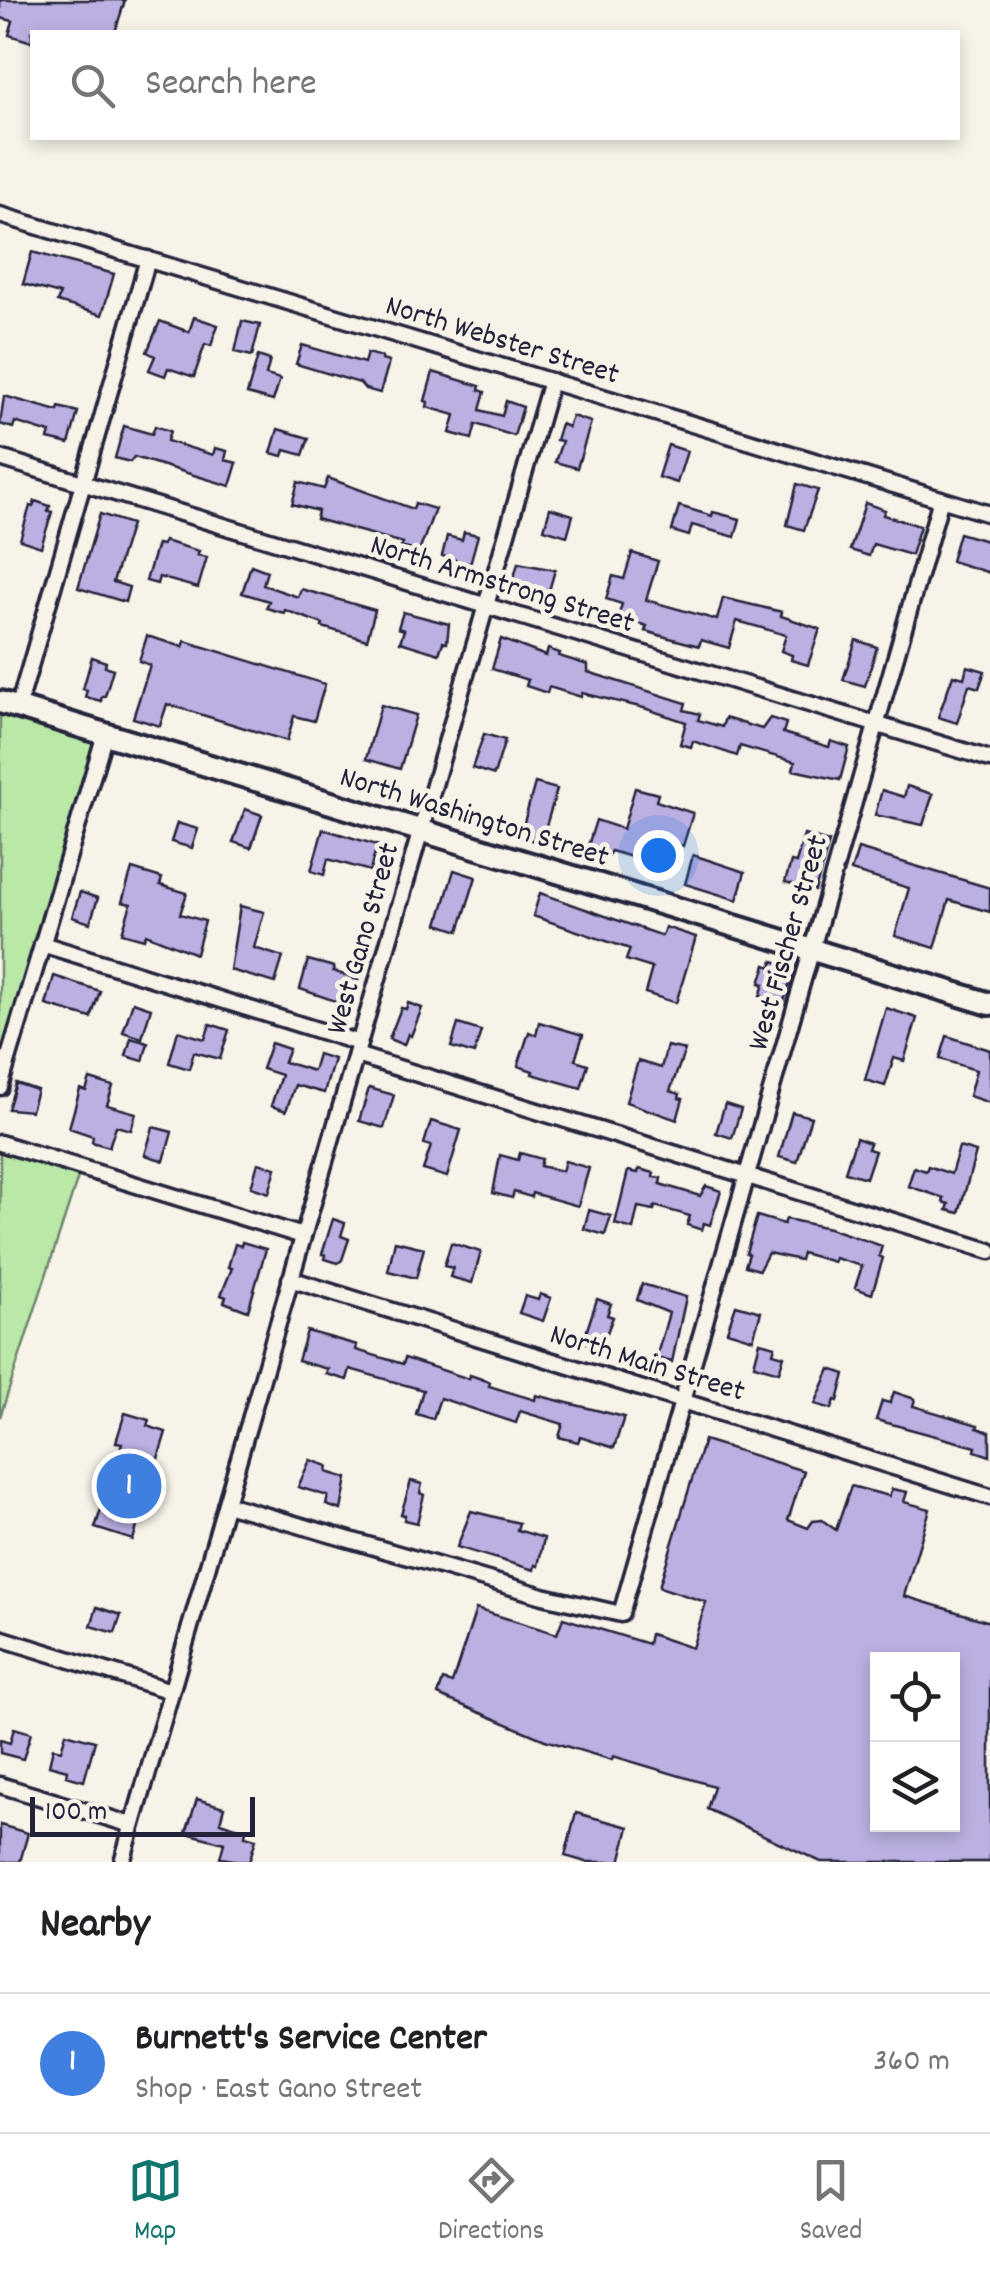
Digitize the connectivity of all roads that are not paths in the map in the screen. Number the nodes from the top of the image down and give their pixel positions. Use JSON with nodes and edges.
{"nodes":[{"id":1,"x":0,"y":214,"type":"edge"},
{"id":2,"x":148,"y":260,"type":"junction"},
{"id":3,"x":550,"y":381,"type":"junction"},
{"id":4,"x":0,"y":458,"type":"edge"},
{"id":5,"x":82,"y":483,"type":"junction"},
{"id":6,"x":941,"y":499,"type":"junction"},
{"id":7,"x":990,"y":514,"type":"edge"},
{"id":8,"x":484,"y":605,"type":"junction"},
{"id":9,"x":9,"y":705,"type":"edge"},
{"id":10,"x":876,"y":724,"type":"junction"},
{"id":11,"x":105,"y":734,"type":"junction"},
{"id":12,"x":990,"y":759,"type":"edge"},
{"id":13,"x":420,"y":830,"type":"junction"},
{"id":14,"x":42,"y":944,"type":"junction"},
{"id":15,"x":812,"y":949,"type":"junction"},
{"id":16,"x":990,"y":1004,"type":"edge"},
{"id":17,"x":357,"y":1049,"type":"junction"},
{"id":18,"x":0,"y":1087,"type":"edge"},
{"id":19,"x":0,"y":1144,"type":"edge"},
{"id":20,"x":747,"y":1176,"type":"junction"},
{"id":21,"x":302,"y":1236,"type":"junction"},
{"id":22,"x":990,"y":1251,"type":"edge"},
{"id":23,"x":290,"y":1279,"type":"junction"},
{"id":24,"x":682,"y":1401,"type":"junction"},
{"id":25,"x":990,"y":1496,"type":"edge"},
{"id":26,"x":226,"y":1504,"type":"junction"},
{"id":27,"x":0,"y":1638,"type":"edge"},
{"id":28,"x":171,"y":1691,"type":"junction"},
{"id":29,"x":0,"y":1785,"type":"edge"},
{"id":30,"x":132,"y":1825,"type":"junction"},
{"id":31,"x":122,"y":1862,"type":"edge"}],
"edges":[{"from":1,"to":2,"type":"street","name":"North Webster Street"},
{"from":2,"to":3,"type":"street","name":"North Webster Street"},
{"from":2,"to":5,"type":"street"},
{"from":3,"to":6,"type":"street","name":"North Webster Street"},
{"from":3,"to":8,"type":"street","name":"West Gano Street"},
{"from":4,"to":5,"type":"street","name":"North Armstrong Street"},
{"from":5,"to":8,"type":"street","name":"North Armstrong Street"},
{"from":5,"to":9,"type":"street"},
{"from":6,"to":7,"type":"street","name":"North Webster Street"},
{"from":6,"to":10,"type":"street","name":"West Fischer Street"},
{"from":8,"to":10,"type":"street","name":"North Armstrong Street"},
{"from":8,"to":13,"type":"street","name":"West Gano Street"},
{"from":9,"to":11,"type":"main road","name":"North Washington Street"},
{"from":10,"to":12,"type":"street","name":"North Armstrong Street"},
{"from":10,"to":15,"type":"street","name":"West Fischer Street"},
{"from":11,"to":13,"type":"main road","name":"North Washington Street"},
{"from":11,"to":14,"type":"street"},
{"from":13,"to":15,"type":"main road","name":"North Washington Street"},
{"from":13,"to":17,"type":"street","name":"West Gano Street"},
{"from":14,"to":17,"type":"street"},
{"from":14,"to":18,"type":"street"},
{"from":15,"to":16,"type":"main road","name":"North Washington Street"},
{"from":15,"to":20,"type":"street","name":"West Fischer Street"},
{"from":17,"to":20,"type":"street"},
{"from":17,"to":21,"type":"street","name":"West Gano Street"},
{"from":19,"to":21,"type":"street"},
{"from":20,"to":22,"type":"street"},
{"from":20,"to":24,"type":"street","name":"West Fischer Street"},
{"from":21,"to":23,"type":"street","name":"West Gano Street"},
{"from":23,"to":24,"type":"street","name":"North Main Street"},
{"from":23,"to":26,"type":"street","name":"West Gano Street"},
{"from":24,"to":25,"type":"street","name":"North Main Street"},
{"from":24,"to":26,"type":"street","name":"West Fischer Street"},
{"from":26,"to":28,"type":"street","name":"West Gano Street"},
{"from":27,"to":28,"type":"street"},
{"from":28,"to":30,"type":"street","name":"West Gano Street"},
{"from":29,"to":30,"type":"street"},
{"from":30,"to":31,"type":"street","name":"West Gano Street"}]}
